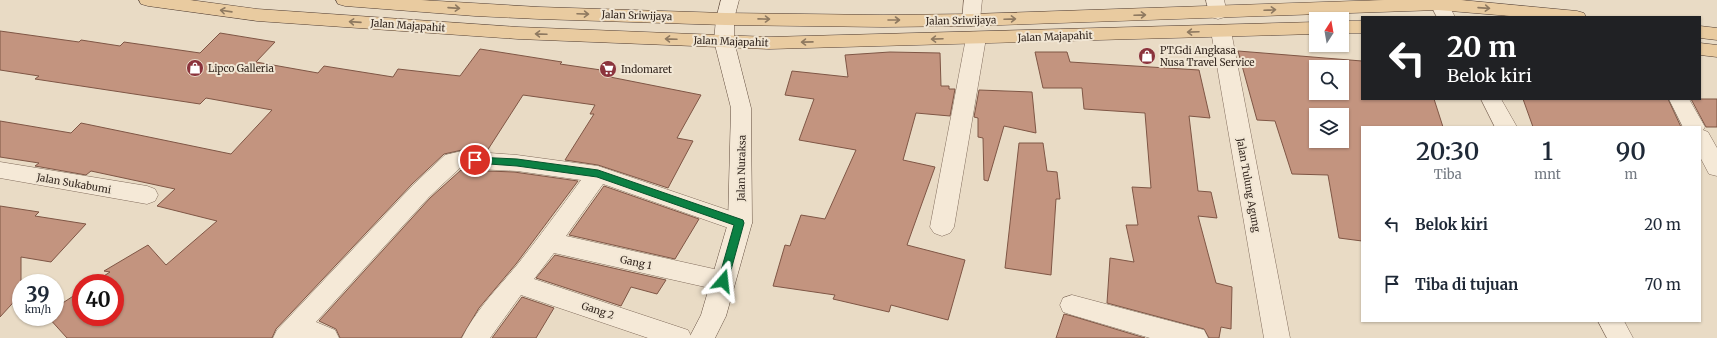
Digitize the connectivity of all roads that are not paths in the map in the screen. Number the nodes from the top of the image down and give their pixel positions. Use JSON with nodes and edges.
{"nodes":[{"id":1,"x":148,"y":0,"type":"edge"},
{"id":2,"x":345,"y":0,"type":"edge"},
{"id":3,"x":730,"y":0,"type":"edge"},
{"id":4,"x":973,"y":0,"type":"edge"},
{"id":5,"x":1441,"y":7,"type":"edge"},
{"id":6,"x":1218,"y":15,"type":"edge"},
{"id":7,"x":1568,"y":16,"type":"edge"},
{"id":8,"x":725,"y":19,"type":"junction"},
{"id":9,"x":1309,"y":27,"type":"edge"},
{"id":10,"x":1361,"y":27,"type":"edge"},
{"id":11,"x":1349,"y":28,"type":"edge"},
{"id":12,"x":974,"y":29,"type":"junction"},
{"id":13,"x":1701,"y":32,"type":"edge"},
{"id":14,"x":1717,"y":34,"type":"edge"},
{"id":15,"x":724,"y":41,"type":"junction"},
{"id":16,"x":1701,"y":49,"type":"edge"},
{"id":17,"x":1717,"y":51,"type":"edge"},
{"id":18,"x":1492,"y":100,"type":"edge"},
{"id":19,"x":1680,"y":100,"type":"edge"},
{"id":20,"x":1505,"y":126,"type":"edge"},
{"id":21,"x":1693,"y":126,"type":"edge"},
{"id":22,"x":1701,"y":139,"type":"edge"},
{"id":23,"x":1717,"y":168,"type":"edge"},
{"id":24,"x":0,"y":170,"type":"edge"},
{"id":25,"x":598,"y":174,"type":"junction"},
{"id":26,"x":147,"y":195,"type":"dead end"},
{"id":27,"x":740,"y":223,"type":"junction"},
{"id":28,"x":942,"y":228,"type":"dead end"},
{"id":29,"x":549,"y":242,"type":"junction"},
{"id":30,"x":723,"y":281,"type":"junction"},
{"id":31,"x":516,"y":283,"type":"junction"},
{"id":32,"x":1072,"y":305,"type":"dead end"},
{"id":33,"x":1612,"y":322,"type":"edge"},
{"id":34,"x":291,"y":332,"type":"edge"},
{"id":35,"x":326,"y":338,"type":"edge"},
{"id":36,"x":475,"y":338,"type":"edge"},
{"id":37,"x":679,"y":338,"type":"edge"},
{"id":38,"x":702,"y":338,"type":"edge"},
{"id":39,"x":1195,"y":338,"type":"edge"},
{"id":40,"x":1277,"y":338,"type":"edge"},
{"id":41,"x":1620,"y":338,"type":"edge"}],
"edges":[{"from":15,"to":1,"type":"main road","name":"Jalan Majapahit","one_way":true},
{"from":2,"to":8,"type":"main road","name":"Jalan Sriwijaya","one_way":true},
{"from":3,"to":8,"type":"street","name":"Jalan Nuraksa"},
{"from":4,"to":12,"type":"street"},
{"from":6,"to":5,"type":"main road","one_way":true},
{"from":5,"to":7,"type":"main road","one_way":true},
{"from":6,"to":9,"type":"main road","name":"Jalan Majapahit"},
{"from":6,"to":12,"type":"main road","name":"Jalan Majapahit"},
{"from":6,"to":40,"type":"street","name":"Jalan Tulung Agung"},
{"from":8,"to":12,"type":"main road","name":"Jalan Sriwijaya","one_way":true},
{"from":8,"to":15,"type":"street","name":"Jalan Nuraksa"},
{"from":10,"to":11,"type":"main road"},
{"from":12,"to":15,"type":"main road","name":"Jalan Majapahit","one_way":true},
{"from":12,"to":28,"type":"street"},
{"from":13,"to":14,"type":"main road"},
{"from":15,"to":27,"type":"street","name":"Jalan Nuraksa"},
{"from":16,"to":17,"type":"main road"},
{"from":18,"to":20,"type":"street"},
{"from":19,"to":21,"type":"street"},
{"from":22,"to":23,"type":"street"},
{"from":24,"to":26,"type":"street","name":"Jalan Sukabumi"},
{"from":25,"to":27,"type":"street"},
{"from":25,"to":29,"type":"street"},
{"from":25,"to":34,"type":"street"},
{"from":27,"to":30,"type":"street","name":"Jalan Nuraksa"},
{"from":29,"to":30,"type":"street","name":"Gang 1"},
{"from":29,"to":31,"type":"street"},
{"from":30,"to":38,"type":"street","name":"Jalan Nuraksa"},
{"from":31,"to":36,"type":"street"},
{"from":31,"to":37,"type":"street","name":"Gang 2"},
{"from":32,"to":39,"type":"street"},
{"from":33,"to":41,"type":"street"},
{"from":34,"to":35,"type":"street"}]}
